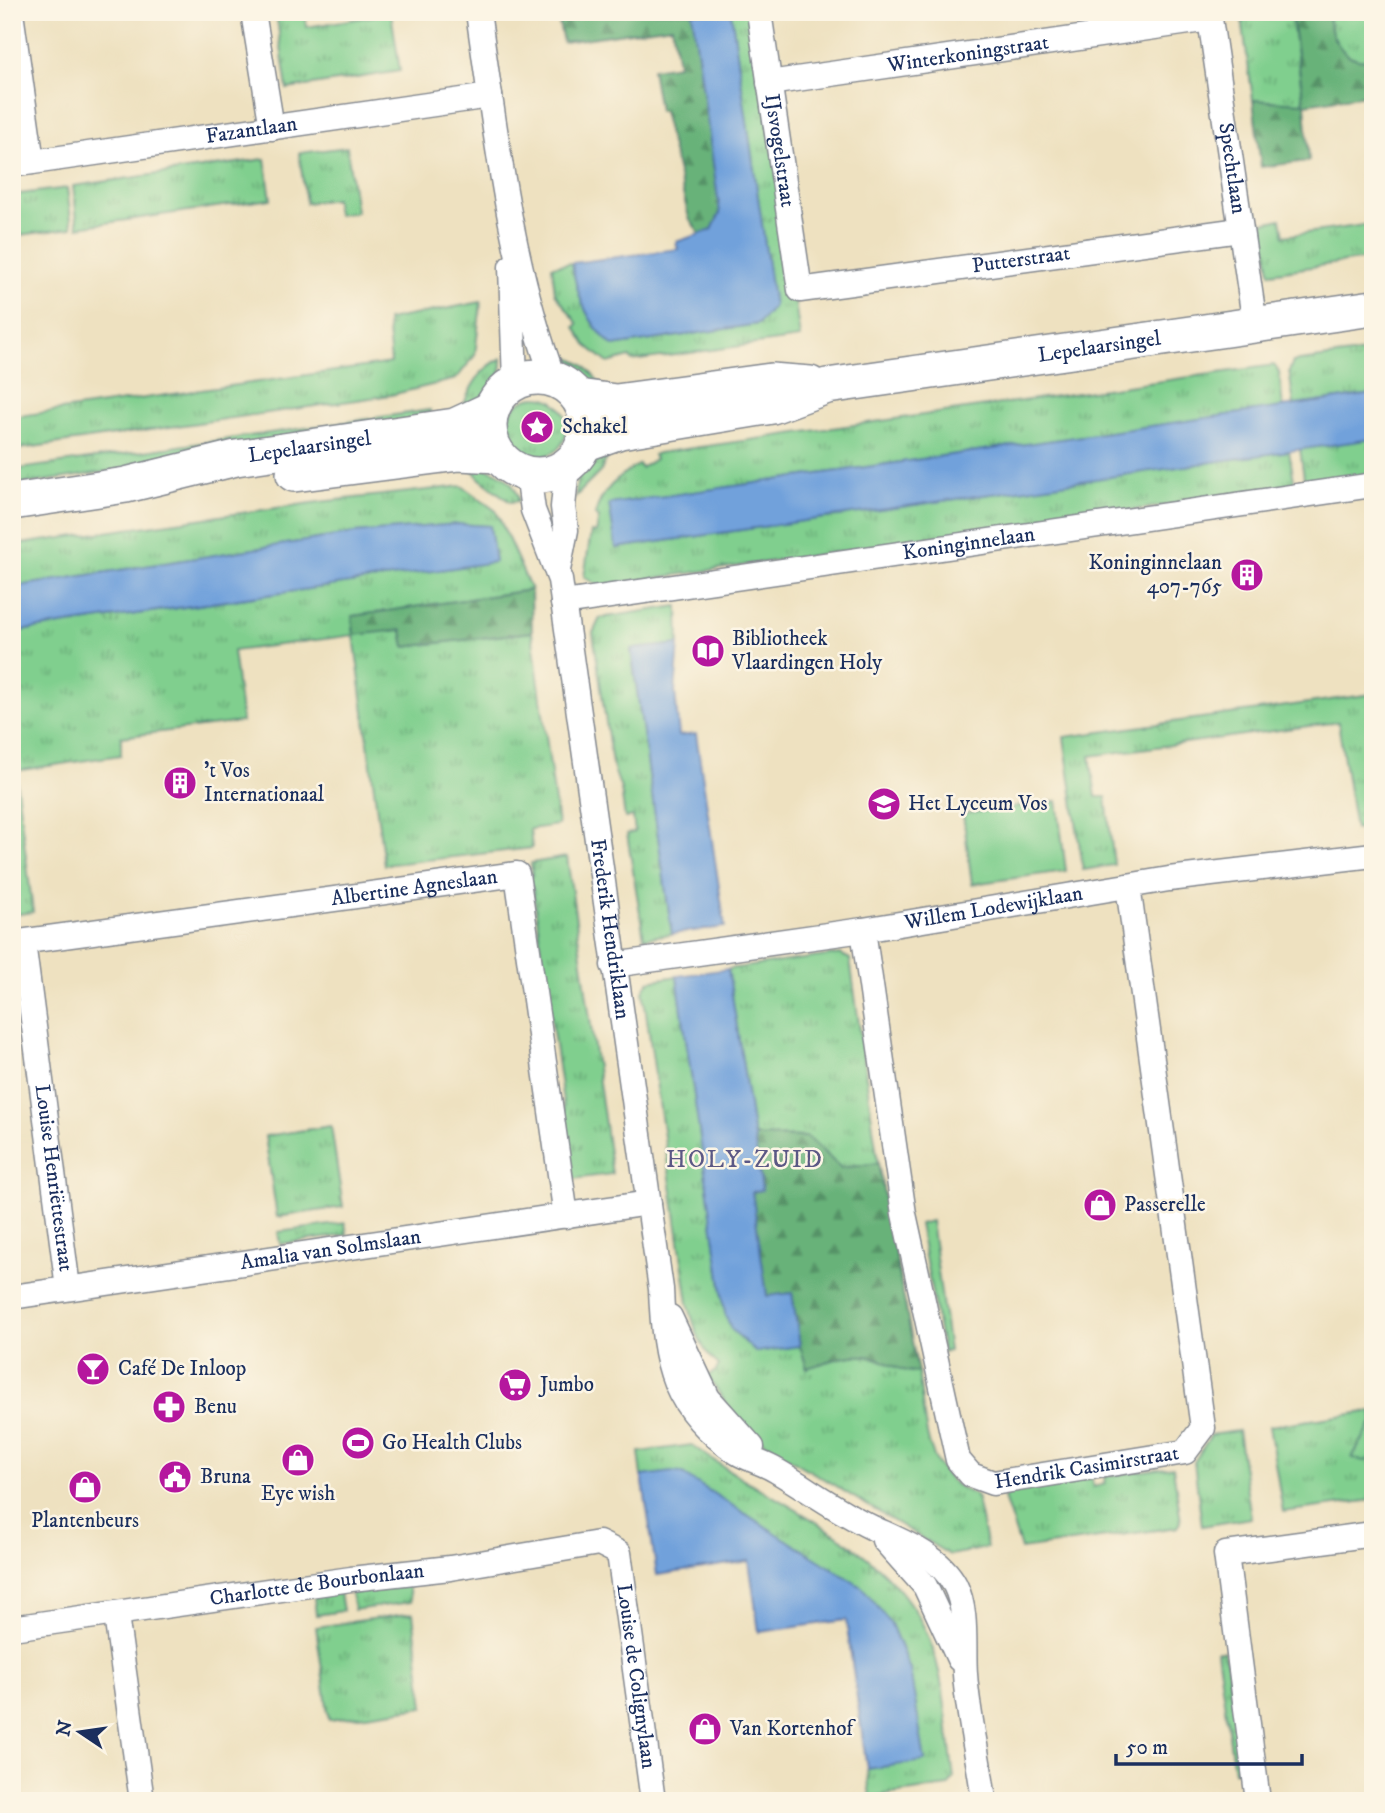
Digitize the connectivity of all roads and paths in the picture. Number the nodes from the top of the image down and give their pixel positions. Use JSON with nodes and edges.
{"nodes":[{"id":1,"x":253,"y":12,"type":"edge"},
{"id":2,"x":478,"y":12,"type":"edge"},
{"id":3,"x":758,"y":12,"type":"edge"},
{"id":4,"x":1209,"y":16,"type":"edge"},
{"id":5,"x":12,"y":20,"type":"edge"},
{"id":6,"x":769,"y":83,"type":"junction"},
{"id":7,"x":490,"y":96,"type":"junction"},
{"id":8,"x":272,"y":128,"type":"junction"},
{"id":9,"x":22,"y":163,"type":"edge"},
{"id":10,"x":509,"y":221,"type":"junction"},
{"id":11,"x":1240,"y":230,"type":"junction"},
{"id":12,"x":800,"y":290,"type":"joint"},
{"id":13,"x":1373,"y":308,"type":"edge"},
{"id":14,"x":1255,"y":325,"type":"junction"},
{"id":15,"x":515,"y":382,"type":"junction"},
{"id":16,"x":827,"y":386,"type":"junction"},
{"id":17,"x":566,"y":388,"type":"junction"},
{"id":18,"x":492,"y":409,"type":"junction"},
{"id":19,"x":498,"y":455,"type":"junction"},
{"id":20,"x":575,"y":455,"type":"junction"},
{"id":21,"x":528,"y":474,"type":"junction"},
{"id":22,"x":127,"y":485,"type":"junction"},
{"id":23,"x":1373,"y":485,"type":"edge"},
{"id":24,"x":12,"y":502,"type":"edge"},
{"id":25,"x":558,"y":570,"type":"junction"},
{"id":26,"x":563,"y":603,"type":"junction"},
{"id":27,"x":1373,"y":855,"type":"edge"},
{"id":28,"x":1128,"y":886,"type":"junction"},
{"id":29,"x":863,"y":930,"type":"junction"},
{"id":30,"x":18,"y":942,"type":"edge"},
{"id":31,"x":614,"y":965,"type":"junction"},
{"id":32,"x":649,"y":1203,"type":"junction"},
{"id":33,"x":566,"y":1216,"type":"junction"},
{"id":34,"x":68,"y":1288,"type":"junction"},
{"id":35,"x":12,"y":1297,"type":"edge"},
{"id":36,"x":1373,"y":1534,"type":"edge"},
{"id":37,"x":619,"y":1553,"type":"joint"},
{"id":38,"x":116,"y":1615,"type":"junction"},
{"id":39,"x":12,"y":1628,"type":"edge"},
{"id":40,"x":142,"y":1801,"type":"edge"},
{"id":41,"x":653,"y":1801,"type":"edge"},
{"id":42,"x":984,"y":1801,"type":"edge"},
{"id":43,"x":1258,"y":1801,"type":"edge"}],
"edges":[{"from":1,"to":8,"type":"street"},
{"from":2,"to":7,"type":"street"},
{"from":3,"to":6,"type":"street","name":"IJsvogelstraat"},
{"from":4,"to":6,"type":"street","name":"Winterkoningstraat"},
{"from":4,"to":11,"type":"street","name":"Spechtlaan"},
{"from":5,"to":9,"type":"street"},
{"from":6,"to":12,"type":"street","name":"IJsvogelstraat"},
{"from":7,"to":8,"type":"street","name":"Fazantlaan"},
{"from":7,"to":10,"type":"street"},
{"from":8,"to":9,"type":"street","name":"Fazantlaan"},
{"from":10,"to":15,"type":"street"},
{"from":10,"to":17,"type":"street"},
{"from":11,"to":12,"type":"street","name":"Putterstraat"},
{"from":11,"to":14,"type":"street","name":"Spechtlaan"},
{"from":13,"to":14,"type":"street","name":"Lepelaarsingel"},
{"from":14,"to":16,"type":"street","name":"Lepelaarsingel"},
{"from":15,"to":17,"type":"street"},
{"from":15,"to":18,"type":"street"},
{"from":16,"to":17,"type":"street","name":"Lepelaarsingel"},
{"from":16,"to":20,"type":"street","name":"Lepelaarsingel"},
{"from":17,"to":20,"type":"street"},
{"from":18,"to":19,"type":"street"},
{"from":18,"to":22,"type":"street","name":"Lepelaarsingel"},
{"from":19,"to":21,"type":"street"},
{"from":19,"to":22,"type":"street","name":"Lepelaarsingel"},
{"from":20,"to":21,"type":"street"},
{"from":20,"to":25,"type":"street","name":"Frederik Hendriklaan"},
{"from":21,"to":25,"type":"street","name":"Frederik Hendriklaan"},
{"from":22,"to":24,"type":"street","name":"Lepelaarsingel"},
{"from":23,"to":26,"type":"street","name":"Koninginnelaan"},
{"from":25,"to":26,"type":"street","name":"Frederik Hendriklaan"},
{"from":26,"to":31,"type":"street","name":"Frederik Hendriklaan"},
{"from":27,"to":28,"type":"street","name":"Willem Lodewijklaan"},
{"from":28,"to":29,"type":"street","name":"Willem Lodewijklaan"},
{"from":28,"to":29,"type":"street","name":"Hendrik Casimirstraat"},
{"from":29,"to":31,"type":"street","name":"Willem Lodewijklaan"},
{"from":30,"to":33,"type":"street","name":"Albertine Agneslaan"},
{"from":30,"to":34,"type":"street","name":"Louise Henriëttestraat"},
{"from":31,"to":32,"type":"street","name":"Frederik Hendriklaan"},
{"from":32,"to":33,"type":"street","name":"Amalia van Solmslaan"},
{"from":32,"to":42,"type":"street","name":"Frederik Hendriklaan"},
{"from":33,"to":34,"type":"street","name":"Amalia van Solmslaan"},
{"from":34,"to":35,"type":"street","name":"Amalia van Solmslaan"},
{"from":36,"to":43,"type":"street"},
{"from":37,"to":38,"type":"street","name":"Charlotte de Bourbonlaan"},
{"from":37,"to":41,"type":"street","name":"Louise de Colignylaan"},
{"from":38,"to":39,"type":"street","name":"Charlotte de Bourbonlaan"},
{"from":38,"to":40,"type":"street"}]}
